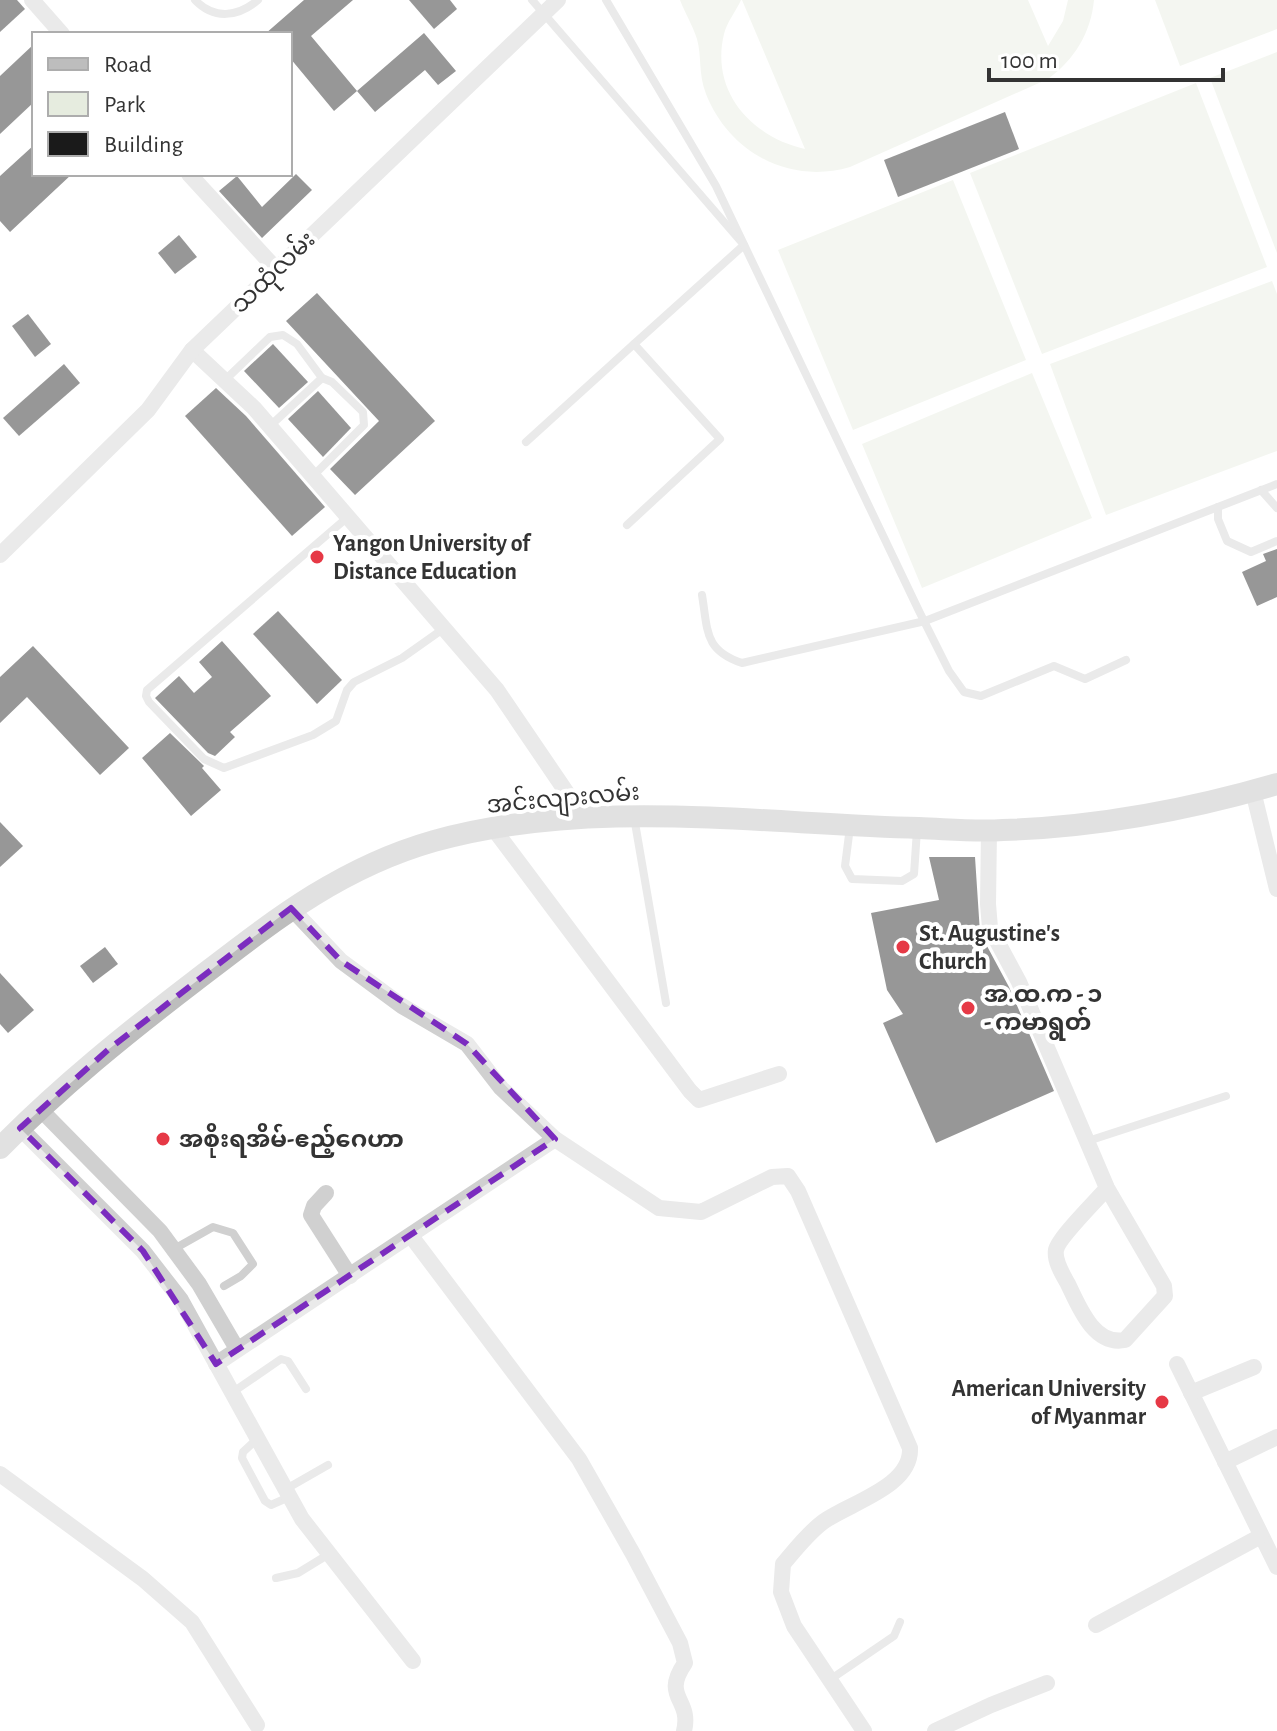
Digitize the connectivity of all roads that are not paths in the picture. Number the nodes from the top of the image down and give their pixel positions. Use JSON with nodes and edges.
{"nodes":[{"id":1,"x":32,"y":0,"type":"edge"},
{"id":2,"x":195,"y":0,"type":"edge"},
{"id":3,"x":258,"y":0,"type":"edge"},
{"id":4,"x":532,"y":0,"type":"edge"},
{"id":5,"x":558,"y":0,"type":"edge"},
{"id":6,"x":606,"y":0,"type":"edge"},
{"id":7,"x":543,"y":14,"type":"junction"},
{"id":8,"x":60,"y":32,"type":"edge"},
{"id":9,"x":191,"y":176,"type":"edge"},
{"id":10,"x":744,"y":245,"type":"junction"},
{"id":11,"x":276,"y":269,"type":"junction"},
{"id":12,"x":634,"y":344,"type":"junction"},
{"id":13,"x":192,"y":350,"type":"junction"},
{"id":14,"x":322,"y":378,"type":"junction"},
{"id":15,"x":225,"y":380,"type":"junction"},
{"id":16,"x":269,"y":426,"type":"junction"},
{"id":17,"x":526,"y":442,"type":"dead end"},
{"id":18,"x":312,"y":477,"type":"junction"},
{"id":19,"x":1277,"y":484,"type":"edge"},
{"id":20,"x":1261,"y":490,"type":"junction"},
{"id":21,"x":1218,"y":507,"type":"junction"},
{"id":22,"x":1277,"y":508,"type":"edge"},
{"id":23,"x":349,"y":516,"type":"junction"},
{"id":24,"x":627,"y":525,"type":"dead end"},
{"id":25,"x":1277,"y":541,"type":"edge"},
{"id":26,"x":3,"y":547,"type":"edge"},
{"id":27,"x":702,"y":595,"type":"dead end"},
{"id":28,"x":925,"y":621,"type":"junction"},
{"id":29,"x":443,"y":629,"type":"junction"},
{"id":30,"x":1126,"y":660,"type":"dead end"},
{"id":31,"x":1277,"y":784,"type":"edge"},
{"id":32,"x":1253,"y":791,"type":"junction"},
{"id":33,"x":634,"y":816,"type":"junction"},
{"id":34,"x":584,"y":818,"type":"junction"},
{"id":35,"x":850,"y":826,"type":"junction"},
{"id":36,"x":493,"y":828,"type":"junction"},
{"id":37,"x":917,"y":828,"type":"junction"},
{"id":38,"x":989,"y":830,"type":"junction"},
{"id":39,"x":1277,"y":889,"type":"edge"},
{"id":40,"x":291,"y":908,"type":"junction"},
{"id":41,"x":666,"y":1003,"type":"dead end"},
{"id":42,"x":779,"y":1074,"type":"dead end"},
{"id":43,"x":1226,"y":1096,"type":"dead end"},
{"id":44,"x":40,"y":1109,"type":"junction"},
{"id":45,"x":20,"y":1128,"type":"junction"},
{"id":46,"x":555,"y":1139,"type":"junction"},
{"id":47,"x":1088,"y":1141,"type":"junction"},
{"id":48,"x":0,"y":1148,"type":"edge"},
{"id":49,"x":1107,"y":1188,"type":"junction"},
{"id":50,"x":326,"y":1193,"type":"dead end"},
{"id":51,"x":411,"y":1236,"type":"junction"},
{"id":52,"x":174,"y":1249,"type":"junction"},
{"id":53,"x":350,"y":1276,"type":"junction"},
{"id":54,"x":224,"y":1286,"type":"dead end"},
{"id":55,"x":237,"y":1349,"type":"junction"},
{"id":56,"x":216,"y":1364,"type":"junction"},
{"id":57,"x":1177,"y":1364,"type":"dead end"},
{"id":58,"x":1254,"y":1367,"type":"dead end"},
{"id":59,"x":306,"y":1389,"type":"dead end"},
{"id":60,"x":232,"y":1393,"type":"junction"},
{"id":61,"x":1191,"y":1393,"type":"junction"},
{"id":62,"x":1277,"y":1437,"type":"edge"},
{"id":63,"x":257,"y":1439,"type":"junction"},
{"id":64,"x":1225,"y":1462,"type":"junction"},
{"id":65,"x":328,"y":1465,"type":"dead end"},
{"id":66,"x":0,"y":1474,"type":"edge"},
{"id":67,"x":287,"y":1493,"type":"junction"},
{"id":68,"x":1261,"y":1536,"type":"junction"},
{"id":69,"x":329,"y":1554,"type":"junction"},
{"id":70,"x":1277,"y":1567,"type":"edge"},
{"id":71,"x":276,"y":1578,"type":"dead end"},
{"id":72,"x":900,"y":1622,"type":"dead end"},
{"id":73,"x":1096,"y":1625,"type":"dead end"},
{"id":74,"x":413,"y":1661,"type":"dead end"},
{"id":75,"x":831,"y":1679,"type":"junction"},
{"id":76,"x":1047,"y":1683,"type":"dead end"},
{"id":77,"x":257,"y":1725,"type":"dead end"},
{"id":78,"x":684,"y":1731,"type":"edge"},
{"id":79,"x":864,"y":1731,"type":"edge"},
{"id":80,"x":935,"y":1731,"type":"edge"}],
"edges":[{"from":1,"to":8,"type":"street"},
{"from":2,"to":3,"type":"lane"},
{"from":4,"to":7,"type":"lane"},
{"from":5,"to":7,"type":"street","name":"သထုံလမ်း"},
{"from":6,"to":10,"type":"lane"},
{"from":7,"to":10,"type":"lane"},
{"from":7,"to":11,"type":"street","name":"သထုံလမ်း"},
{"from":9,"to":11,"type":"street"},
{"from":10,"to":12,"type":"lane"},
{"from":10,"to":28,"type":"lane"},
{"from":11,"to":13,"type":"street","name":"သထုံလမ်း"},
{"from":12,"to":17,"type":"lane"},
{"from":12,"to":24,"type":"lane"},
{"from":13,"to":15,"type":"street"},
{"from":13,"to":26,"type":"street","name":"သထုံလမ်း"},
{"from":14,"to":15,"type":"lane"},
{"from":14,"to":16,"type":"lane"},
{"from":14,"to":18,"type":"lane"},
{"from":15,"to":16,"type":"street"},
{"from":16,"to":18,"type":"street"},
{"from":18,"to":23,"type":"street"},
{"from":19,"to":20,"type":"lane"},
{"from":20,"to":21,"type":"lane"},
{"from":20,"to":22,"type":"lane"},
{"from":21,"to":25,"type":"lane"},
{"from":21,"to":28,"type":"lane"},
{"from":23,"to":29,"type":"street"},
{"from":23,"to":29,"type":"lane"},
{"from":27,"to":28,"type":"lane"},
{"from":28,"to":30,"type":"lane"},
{"from":29,"to":34,"type":"street"},
{"from":31,"to":32,"type":"main road","name":"အင်းလျားလမ်း"},
{"from":32,"to":38,"type":"main road","name":"အင်းလျားလမ်း"},
{"from":32,"to":39,"type":"street"},
{"from":33,"to":34,"type":"main road","name":"အင်းလျားလမ်း"},
{"from":33,"to":35,"type":"main road","name":"အင်းလျားလမ်း"},
{"from":33,"to":41,"type":"lane"},
{"from":34,"to":36,"type":"main road","name":"အင်းလျားလမ်း"},
{"from":35,"to":37,"type":"main road","name":"အင်းလျားလမ်း"},
{"from":35,"to":37,"type":"lane"},
{"from":36,"to":40,"type":"main road","name":"အင်းလျားလမ်း"},
{"from":36,"to":42,"type":"street"},
{"from":37,"to":38,"type":"main road","name":"အင်းလျားလမ်း"},
{"from":38,"to":47,"type":"street"},
{"from":40,"to":44,"type":"main road","name":"အင်းလျားလမ်း"},
{"from":40,"to":46,"type":"street"},
{"from":43,"to":47,"type":"lane"},
{"from":44,"to":45,"type":"main road","name":"အင်းလျားလမ်း"},
{"from":44,"to":52,"type":"street"},
{"from":45,"to":48,"type":"main road","name":"အင်းလျားလမ်း"},
{"from":45,"to":56,"type":"street"},
{"from":46,"to":51,"type":"street"},
{"from":46,"to":75,"type":"street"},
{"from":47,"to":49,"type":"street"},
{"from":49,"to":49,"type":"street"},
{"from":50,"to":53,"type":"street"},
{"from":51,"to":53,"type":"street"},
{"from":51,"to":78,"type":"street"},
{"from":52,"to":54,"type":"lane"},
{"from":52,"to":55,"type":"street"},
{"from":53,"to":55,"type":"street"},
{"from":55,"to":56,"type":"street"},
{"from":56,"to":60,"type":"street"},
{"from":57,"to":61,"type":"street"},
{"from":58,"to":61,"type":"street"},
{"from":59,"to":60,"type":"lane"},
{"from":60,"to":63,"type":"street"},
{"from":61,"to":64,"type":"street"},
{"from":62,"to":64,"type":"street"},
{"from":63,"to":67,"type":"street"},
{"from":63,"to":67,"type":"lane"},
{"from":64,"to":68,"type":"street"},
{"from":65,"to":67,"type":"lane"},
{"from":66,"to":77,"type":"street"},
{"from":67,"to":69,"type":"street"},
{"from":68,"to":70,"type":"street"},
{"from":68,"to":73,"type":"street"},
{"from":69,"to":71,"type":"lane"},
{"from":69,"to":74,"type":"street"},
{"from":72,"to":75,"type":"lane"},
{"from":75,"to":79,"type":"street"},
{"from":76,"to":80,"type":"street"}]}
